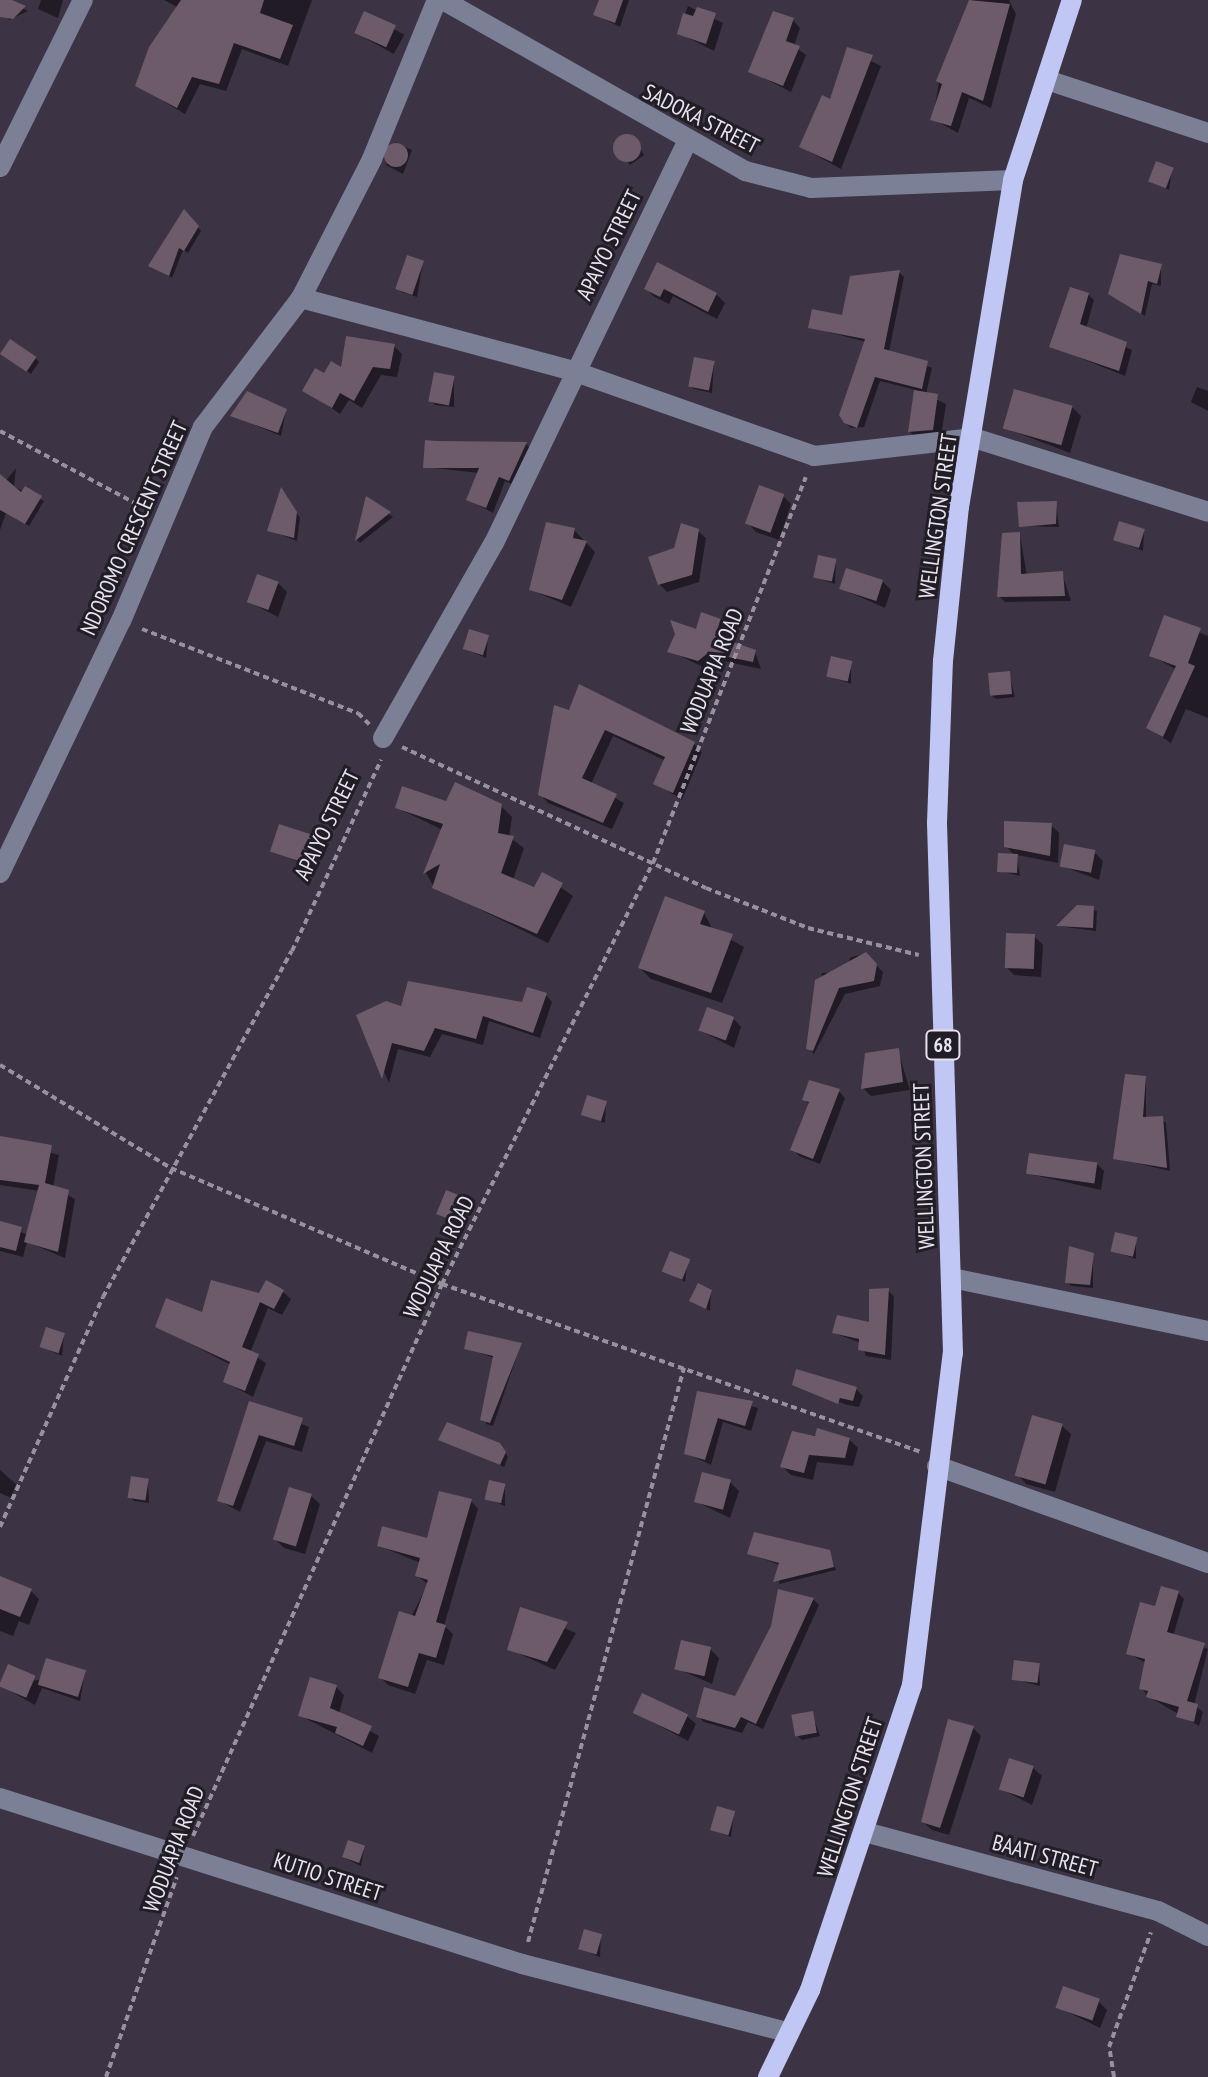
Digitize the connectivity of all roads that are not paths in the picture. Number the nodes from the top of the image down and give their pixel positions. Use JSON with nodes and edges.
{"nodes":[{"id":1,"x":83,"y":0,"type":"edge"},
{"id":2,"x":440,"y":0,"type":"edge"},
{"id":3,"x":1072,"y":0,"type":"edge"},
{"id":4,"x":1047,"y":80,"type":"junction"},
{"id":5,"x":1208,"y":133,"type":"edge"},
{"id":6,"x":687,"y":142,"type":"junction"},
{"id":7,"x":0,"y":167,"type":"edge"},
{"id":8,"x":1013,"y":180,"type":"junction"},
{"id":9,"x":301,"y":298,"type":"junction"},
{"id":10,"x":573,"y":371,"type":"junction"},
{"id":11,"x":974,"y":438,"type":"junction"},
{"id":12,"x":1208,"y":512,"type":"edge"},
{"id":13,"x":383,"y":738,"type":"road end"},
{"id":14,"x":0,"y":873,"type":"edge"},
{"id":15,"x":952,"y":1278,"type":"junction"},
{"id":16,"x":1208,"y":1331,"type":"edge"},
{"id":17,"x":937,"y":1462,"type":"junction"},
{"id":18,"x":1208,"y":1563,"type":"edge"},
{"id":19,"x":0,"y":1798,"type":"edge"},
{"id":20,"x":865,"y":1832,"type":"junction"},
{"id":21,"x":1208,"y":1936,"type":"edge"},
{"id":22,"x":786,"y":2032,"type":"junction"},
{"id":23,"x":768,"y":2077,"type":"edge"}],
"edges":[{"from":1,"to":7,"type":"street"},
{"from":2,"to":6,"type":"street","name":"SADOKA STREET"},
{"from":2,"to":9,"type":"street","name":"NDOROMO CRESCENT STREET"},
{"from":3,"to":4,"type":"main road","name":"WELLINGTON STREET","number":"68"},
{"from":4,"to":5,"type":"street"},
{"from":4,"to":8,"type":"main road","name":"WELLINGTON STREET","number":"68"},
{"from":6,"to":8,"type":"street","name":"SADOKA STREET"},
{"from":6,"to":10,"type":"street","name":"APAIYO STREET"},
{"from":8,"to":11,"type":"main road","name":"WELLINGTON STREET","number":"68"},
{"from":9,"to":10,"type":"street"},
{"from":9,"to":14,"type":"street","name":"NDOROMO CRESCENT STREET"},
{"from":10,"to":11,"type":"street"},
{"from":10,"to":13,"type":"street","name":"APAIYO STREET"},
{"from":11,"to":12,"type":"street"},
{"from":11,"to":15,"type":"main road","name":"WELLINGTON STREET","number":"68"},
{"from":15,"to":16,"type":"street"},
{"from":15,"to":17,"type":"main road","name":"WELLINGTON STREET","number":"68"},
{"from":17,"to":18,"type":"street"},
{"from":17,"to":20,"type":"main road","name":"WELLINGTON STREET","number":"68"},
{"from":19,"to":22,"type":"street","name":"KUTIO STREET"},
{"from":20,"to":21,"type":"street","name":"BAATI STREET"},
{"from":20,"to":22,"type":"main road","name":"WELLINGTON STREET","number":"68"},
{"from":22,"to":23,"type":"main road","name":"WELLINGTON STREET","number":"68"}]}
